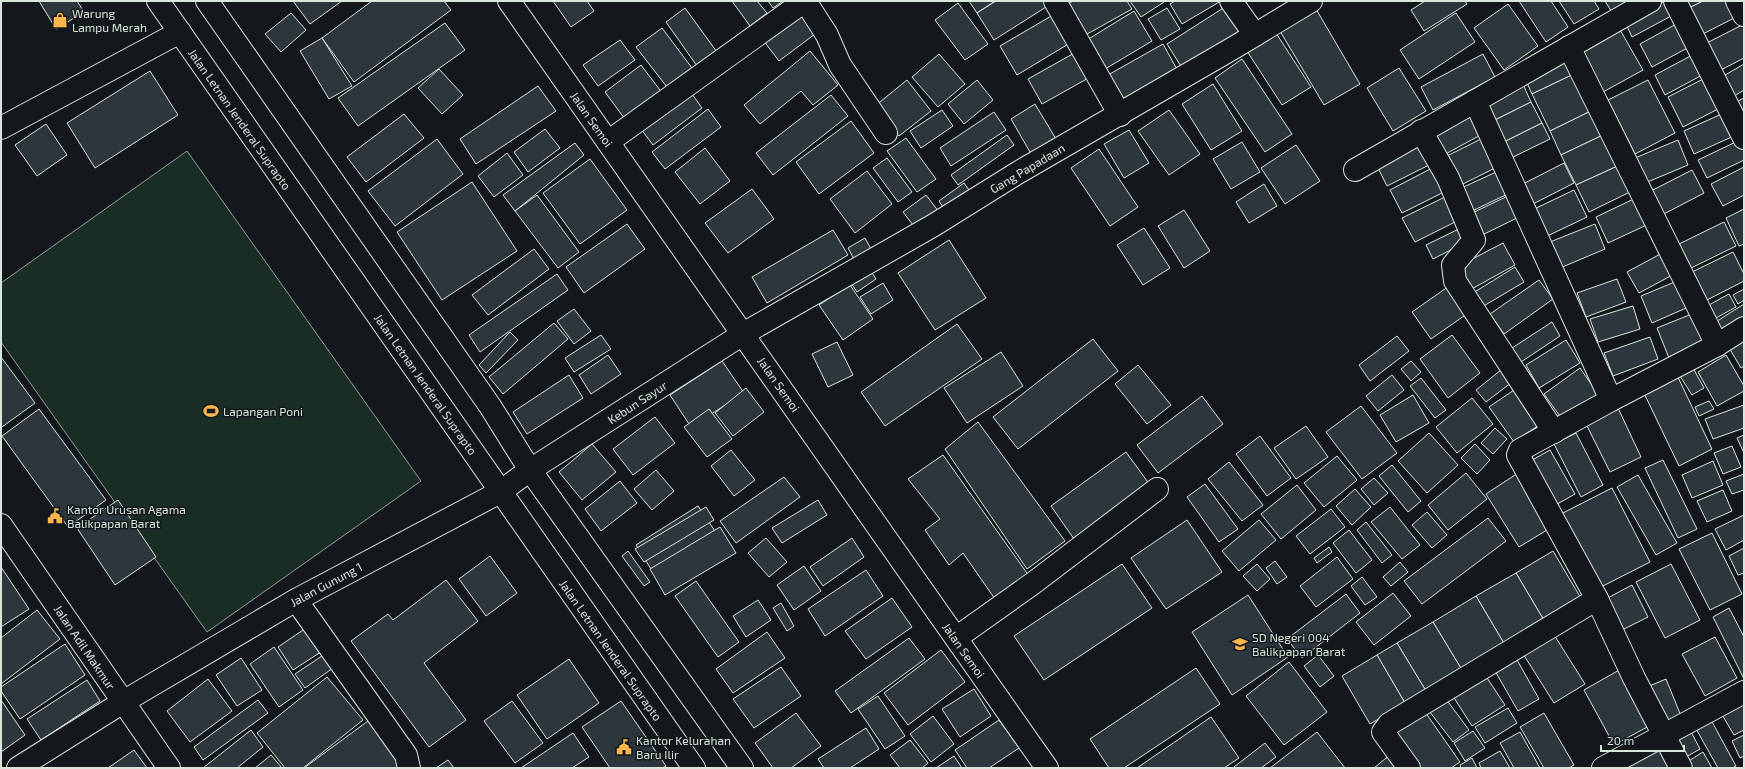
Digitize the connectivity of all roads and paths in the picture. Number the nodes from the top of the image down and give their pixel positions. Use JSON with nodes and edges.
{"nodes":[{"id":1,"x":158,"y":1,"type":"edge"},
{"id":2,"x":207,"y":1,"type":"edge"},
{"id":3,"x":509,"y":1,"type":"edge"},
{"id":4,"x":1055,"y":1,"type":"edge"},
{"id":5,"x":1231,"y":1,"type":"edge"},
{"id":6,"x":1311,"y":1,"type":"edge"},
{"id":7,"x":1650,"y":1,"type":"edge"},
{"id":8,"x":1675,"y":1,"type":"edge"},
{"id":9,"x":1737,"y":1,"type":"edge"},
{"id":10,"x":1744,"y":15,"type":"edge"},
{"id":11,"x":180,"y":32,"type":"junction"},
{"id":12,"x":1255,"y":35,"type":"junction"},
{"id":13,"x":1569,"y":47,"type":"junction"},
{"id":14,"x":1475,"y":101,"type":"junction"},
{"id":15,"x":1120,"y":114,"type":"junction"},
{"id":16,"x":1,"y":128,"type":"edge"},
{"id":17,"x":1421,"y":131,"type":"junction"},
{"id":18,"x":886,"y":133,"type":"dead end"},
{"id":19,"x":1744,"y":138,"type":"edge"},
{"id":20,"x":608,"y":142,"type":"junction"},
{"id":21,"x":1355,"y":170,"type":"dead end"},
{"id":22,"x":1744,"y":328,"type":"edge"},
{"id":23,"x":743,"y":334,"type":"junction"},
{"id":24,"x":1717,"y":345,"type":"junction"},
{"id":25,"x":1611,"y":400,"type":"junction"},
{"id":26,"x":1554,"y":432,"type":"junction"},
{"id":27,"x":530,"y":470,"type":"junction"},
{"id":28,"x":1157,"y":489,"type":"dead end"},
{"id":29,"x":500,"y":492,"type":"junction"},
{"id":30,"x":4,"y":537,"type":"edge"},
{"id":31,"x":1597,"y":599,"type":"junction"},
{"id":32,"x":296,"y":600,"type":"junction"},
{"id":33,"x":956,"y":638,"type":"junction"},
{"id":34,"x":1744,"y":692,"type":"edge"},
{"id":35,"x":122,"y":702,"type":"junction"},
{"id":36,"x":1664,"y":735,"type":"junction"},
{"id":37,"x":18,"y":768,"type":"edge"},
{"id":38,"x":169,"y":768,"type":"edge"},
{"id":39,"x":409,"y":768,"type":"edge"},
{"id":40,"x":694,"y":768,"type":"edge"},
{"id":41,"x":742,"y":768,"type":"edge"},
{"id":42,"x":1047,"y":768,"type":"edge"},
{"id":43,"x":1409,"y":768,"type":"edge"},
{"id":44,"x":1603,"y":768,"type":"edge"},
{"id":45,"x":1681,"y":768,"type":"edge"}],
"edges":[{"from":1,"to":11,"type":"street","name":"Jalan Letnan Jenderal Suprapto"},
{"from":2,"to":27,"type":"street"},
{"from":3,"to":20,"type":"street","name":"Jalan Semoi"},
{"from":4,"to":15,"type":"street"},
{"from":5,"to":12,"type":"street"},
{"from":6,"to":12,"type":"street","name":"Gang Papadaan"},
{"from":7,"to":13,"type":"street"},
{"from":8,"to":19,"type":"street"},
{"from":9,"to":10,"type":"street"},
{"from":11,"to":16,"type":"street"},
{"from":11,"to":29,"type":"street","name":"Jalan Letnan Jenderal Suprapto"},
{"from":12,"to":15,"type":"street","name":"Gang Papadaan"},
{"from":13,"to":14,"type":"street"},
{"from":13,"to":24,"type":"street"},
{"from":14,"to":17,"type":"street"},
{"from":14,"to":25,"type":"street"},
{"from":15,"to":23,"type":"street","name":"Gang Papadaan"},
{"from":17,"to":21,"type":"street"},
{"from":17,"to":26,"type":"street"},
{"from":18,"to":20,"type":"street"},
{"from":20,"to":23,"type":"street","name":"Jalan Semoi"},
{"from":22,"to":24,"type":"street"},
{"from":23,"to":27,"type":"street","name":"Kebun Sayur"},
{"from":23,"to":33,"type":"street","name":"Jalan Semoi"},
{"from":24,"to":25,"type":"street"},
{"from":25,"to":26,"type":"street"},
{"from":26,"to":31,"type":"street"},
{"from":27,"to":29,"type":"street","name":"Jalan Gunung 1"},
{"from":27,"to":41,"type":"street"},
{"from":28,"to":33,"type":"street"},
{"from":29,"to":32,"type":"street","name":"Jalan Gunung 1"},
{"from":29,"to":40,"type":"street","name":"Jalan Letnan Jenderal Suprapto"},
{"from":30,"to":35,"type":"street","name":"Jalan Adil Makmur"},
{"from":31,"to":36,"type":"street"},
{"from":31,"to":43,"type":"street"},
{"from":32,"to":35,"type":"street","name":"Jalan Gunung 1"},
{"from":32,"to":39,"type":"street"},
{"from":33,"to":42,"type":"street","name":"Jalan Semoi"},
{"from":34,"to":36,"type":"street"},
{"from":35,"to":37,"type":"street","name":"Jalan Gunung 1"},
{"from":35,"to":38,"type":"street","name":"Jalan Adil Makmur"},
{"from":36,"to":44,"type":"street"},
{"from":36,"to":45,"type":"street"}]}
